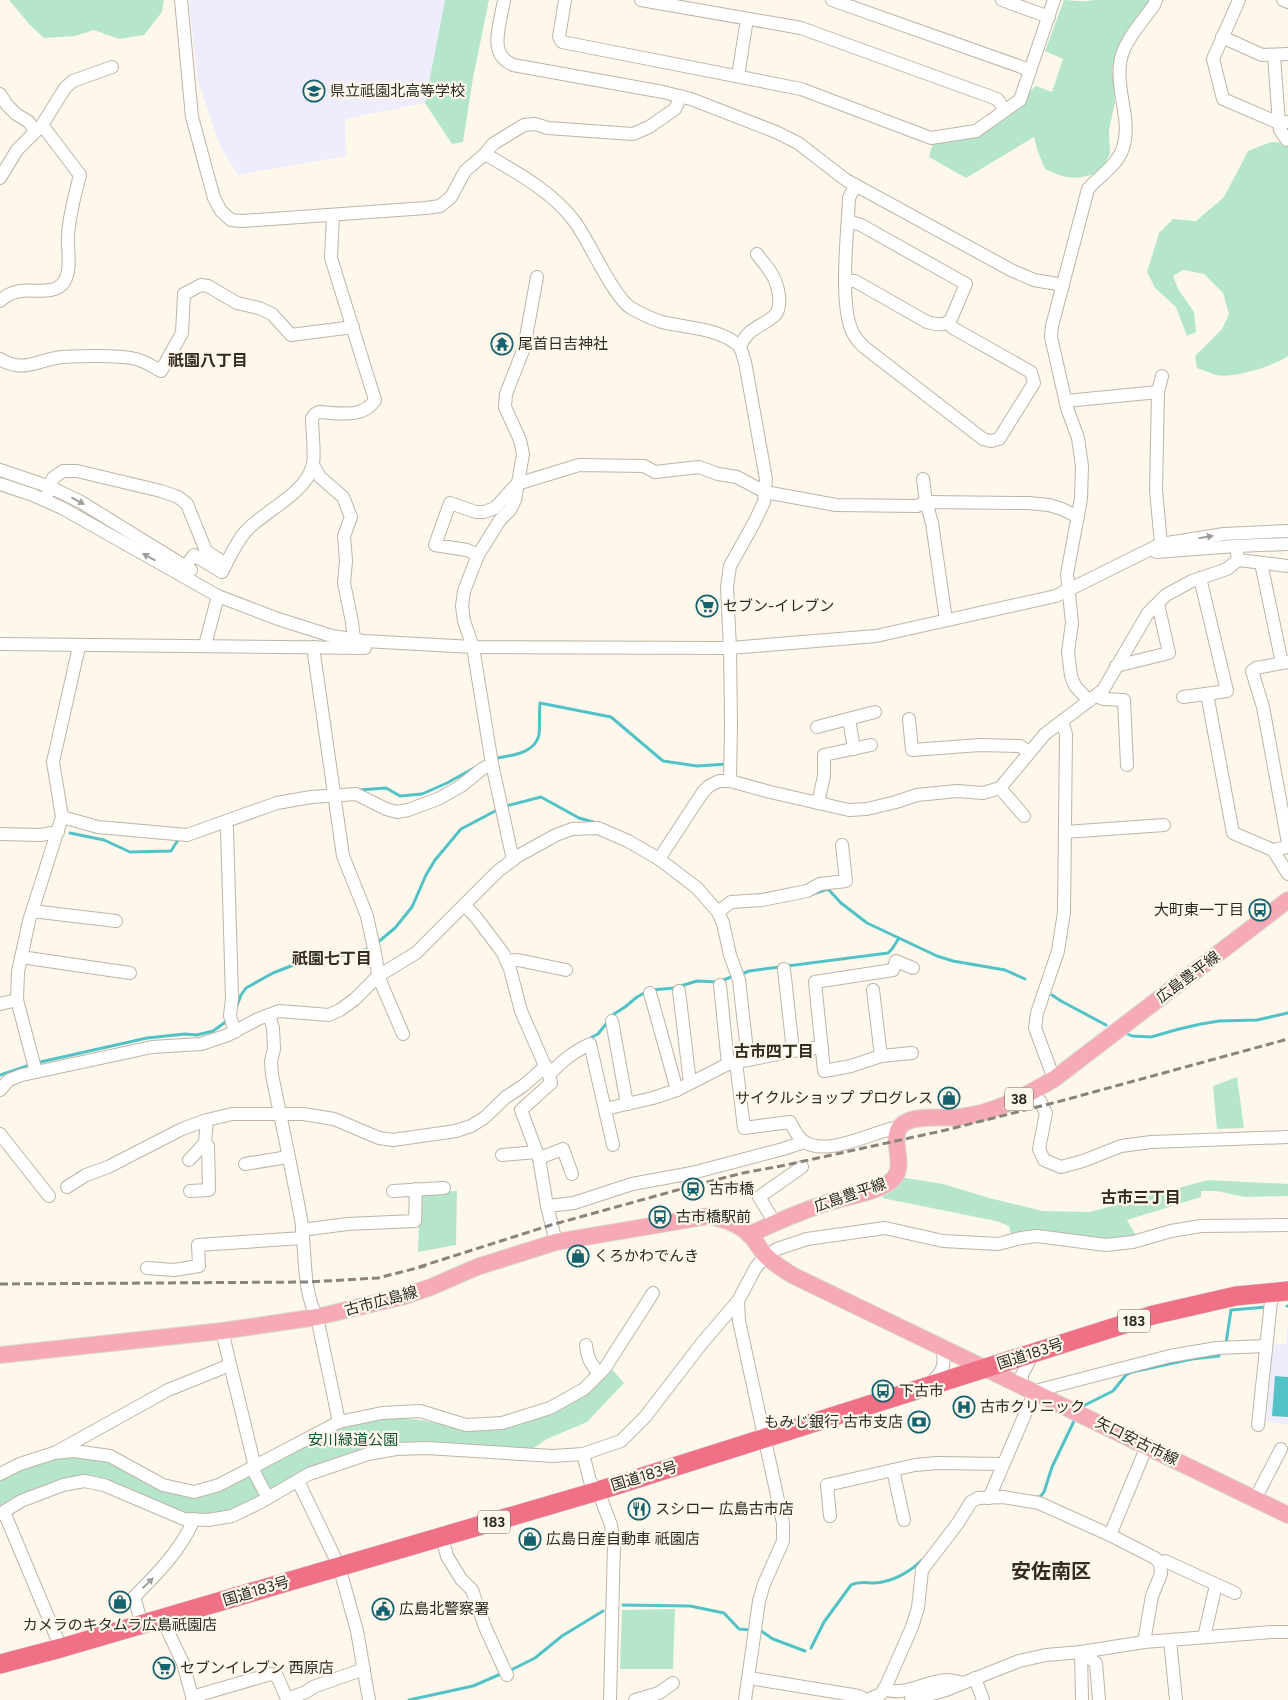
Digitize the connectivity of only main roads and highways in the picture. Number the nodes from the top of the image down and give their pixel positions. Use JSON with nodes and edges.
{"nodes":[{"id":1,"x":1288,"y":900,"type":"edge"},
{"id":2,"x":750,"y":1235,"type":"junction"},
{"id":3,"x":1280,"y":1292,"type":"edge"},
{"id":4,"x":0,"y":1355,"type":"edge"},
{"id":5,"x":985,"y":1368,"type":"junction"},
{"id":6,"x":1288,"y":1515,"type":"edge"},
{"id":7,"x":0,"y":1664,"type":"edge"}],
"edges":[{"from":1,"to":2,"type":"main road","name":"広島豊平線","number":"38"},
{"from":2,"to":4,"type":"main road","name":"古市広島線"},
{"from":2,"to":5,"type":"main road"},
{"from":3,"to":5,"type":"highway","name":"国道183号","number":"183"},
{"from":5,"to":6,"type":"main road","name":"矢口安古市線"},
{"from":5,"to":7,"type":"highway","name":"国道183号","number":"183"}]}
